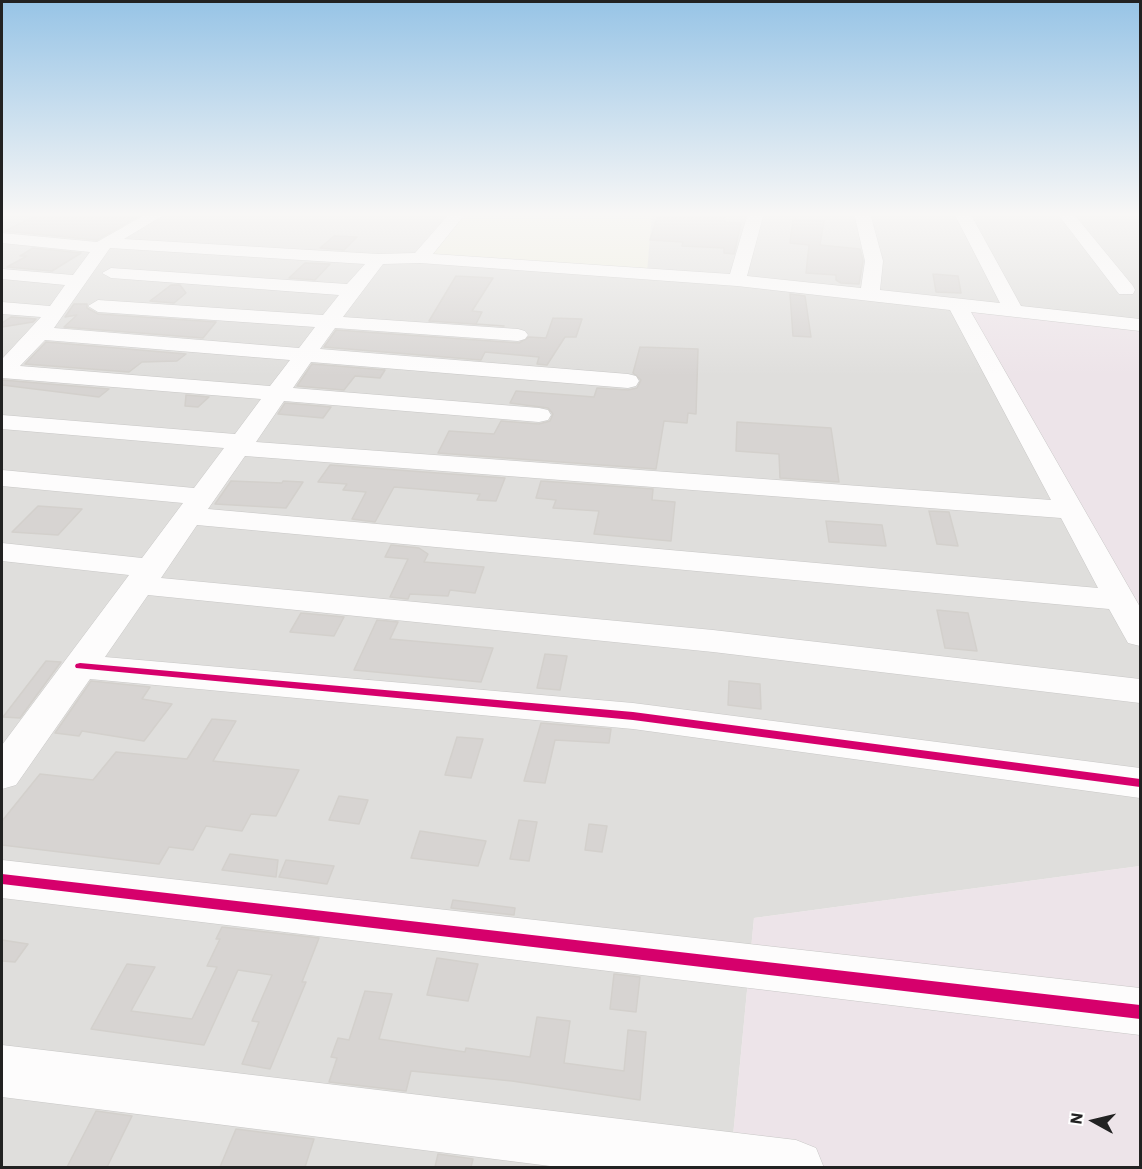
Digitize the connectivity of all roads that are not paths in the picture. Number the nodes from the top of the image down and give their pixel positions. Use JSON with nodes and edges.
{"nodes":[{"id":1,"x":88,"y":268,"type":"edge"},
{"id":2,"x":371,"y":268,"type":"edge"},
{"id":3,"x":558,"y":268,"type":"edge"},
{"id":4,"x":741,"y":268,"type":"edge"},
{"id":5,"x":873,"y":268,"type":"edge"},
{"id":6,"x":991,"y":268,"type":"edge"},
{"id":7,"x":1108,"y":268,"type":"edge"},
{"id":8,"x":111,"y":273,"type":"dead end"},
{"id":9,"x":2,"y":274,"type":"edge"},
{"id":10,"x":737,"y":280,"type":"junction"},
{"id":11,"x":78,"y":281,"type":"junction"},
{"id":12,"x":352,"y":290,"type":"junction"},
{"id":13,"x":1126,"y":291,"type":"dead end"},
{"id":14,"x":870,"y":294,"type":"junction"},
{"id":15,"x":956,"y":303,"type":"junction"},
{"id":16,"x":98,"y":306,"type":"dead end"},
{"id":17,"x":2,"y":308,"type":"edge"},
{"id":18,"x":1013,"y":310,"type":"junction"},
{"id":19,"x":56,"y":312,"type":"junction"},
{"id":20,"x":331,"y":321,"type":"junction"},
{"id":21,"x":1140,"y":325,"type":"edge"},
{"id":22,"x":40,"y":333,"type":"junction"},
{"id":23,"x":518,"y":334,"type":"dead end"},
{"id":24,"x":12,"y":347,"type":"edge"},
{"id":25,"x":305,"y":356,"type":"junction"},
{"id":26,"x":2,"y":371,"type":"edge"},
{"id":27,"x":628,"y":381,"type":"dead end"},
{"id":28,"x":279,"y":392,"type":"junction"},
{"id":29,"x":539,"y":415,"type":"dead end"},
{"id":30,"x":2,"y":422,"type":"edge"},
{"id":31,"x":240,"y":445,"type":"junction"},
{"id":32,"x":2,"y":478,"type":"edge"},
{"id":33,"x":196,"y":506,"type":"junction"},
{"id":34,"x":1071,"y":510,"type":"junction"},
{"id":35,"x":2,"y":552,"type":"edge"},
{"id":36,"x":145,"y":576,"type":"junction"},
{"id":37,"x":1120,"y":600,"type":"junction"},
{"id":38,"x":1140,"y":635,"type":"edge"},
{"id":39,"x":80,"y":666,"type":"junction"},
{"id":40,"x":1140,"y":691,"type":"edge"},
{"id":41,"x":2,"y":774,"type":"edge"},
{"id":42,"x":1140,"y":783,"type":"edge"},
{"id":43,"x":2,"y":879,"type":"edge"},
{"id":44,"x":1140,"y":1012,"type":"edge"},
{"id":45,"x":2,"y":1071,"type":"edge"},
{"id":46,"x":796,"y":1167,"type":"edge"}],
"edges":[{"from":1,"to":11,"type":"street"},
{"from":2,"to":12,"type":"street"},
{"from":3,"to":10,"type":"street"},
{"from":4,"to":10,"type":"street"},
{"from":5,"to":14,"type":"street"},
{"from":6,"to":18,"type":"street"},
{"from":7,"to":13,"type":"street"},
{"from":8,"to":12,"type":"street"},
{"from":9,"to":11,"type":"street"},
{"from":10,"to":14,"type":"street"},
{"from":11,"to":19,"type":"street"},
{"from":12,"to":20,"type":"street"},
{"from":14,"to":15,"type":"street"},
{"from":15,"to":18,"type":"street"},
{"from":15,"to":34,"type":"street"},
{"from":16,"to":20,"type":"street"},
{"from":17,"to":19,"type":"street"},
{"from":18,"to":21,"type":"street"},
{"from":19,"to":22,"type":"street"},
{"from":20,"to":23,"type":"street"},
{"from":20,"to":25,"type":"street"},
{"from":22,"to":24,"type":"street"},
{"from":22,"to":25,"type":"street"},
{"from":24,"to":26,"type":"street"},
{"from":25,"to":27,"type":"street"},
{"from":25,"to":28,"type":"street"},
{"from":26,"to":28,"type":"street"},
{"from":28,"to":29,"type":"street"},
{"from":28,"to":31,"type":"street"},
{"from":30,"to":31,"type":"street"},
{"from":31,"to":33,"type":"street"},
{"from":31,"to":34,"type":"street"},
{"from":32,"to":33,"type":"street"},
{"from":33,"to":36,"type":"street"},
{"from":33,"to":37,"type":"street"},
{"from":34,"to":37,"type":"street"},
{"from":35,"to":36,"type":"street"},
{"from":36,"to":39,"type":"street"},
{"from":36,"to":40,"type":"street"},
{"from":37,"to":38,"type":"street"},
{"from":39,"to":41,"type":"street"},
{"from":39,"to":42,"type":"street"},
{"from":43,"to":44,"type":"street"},
{"from":45,"to":46,"type":"street"}]}
